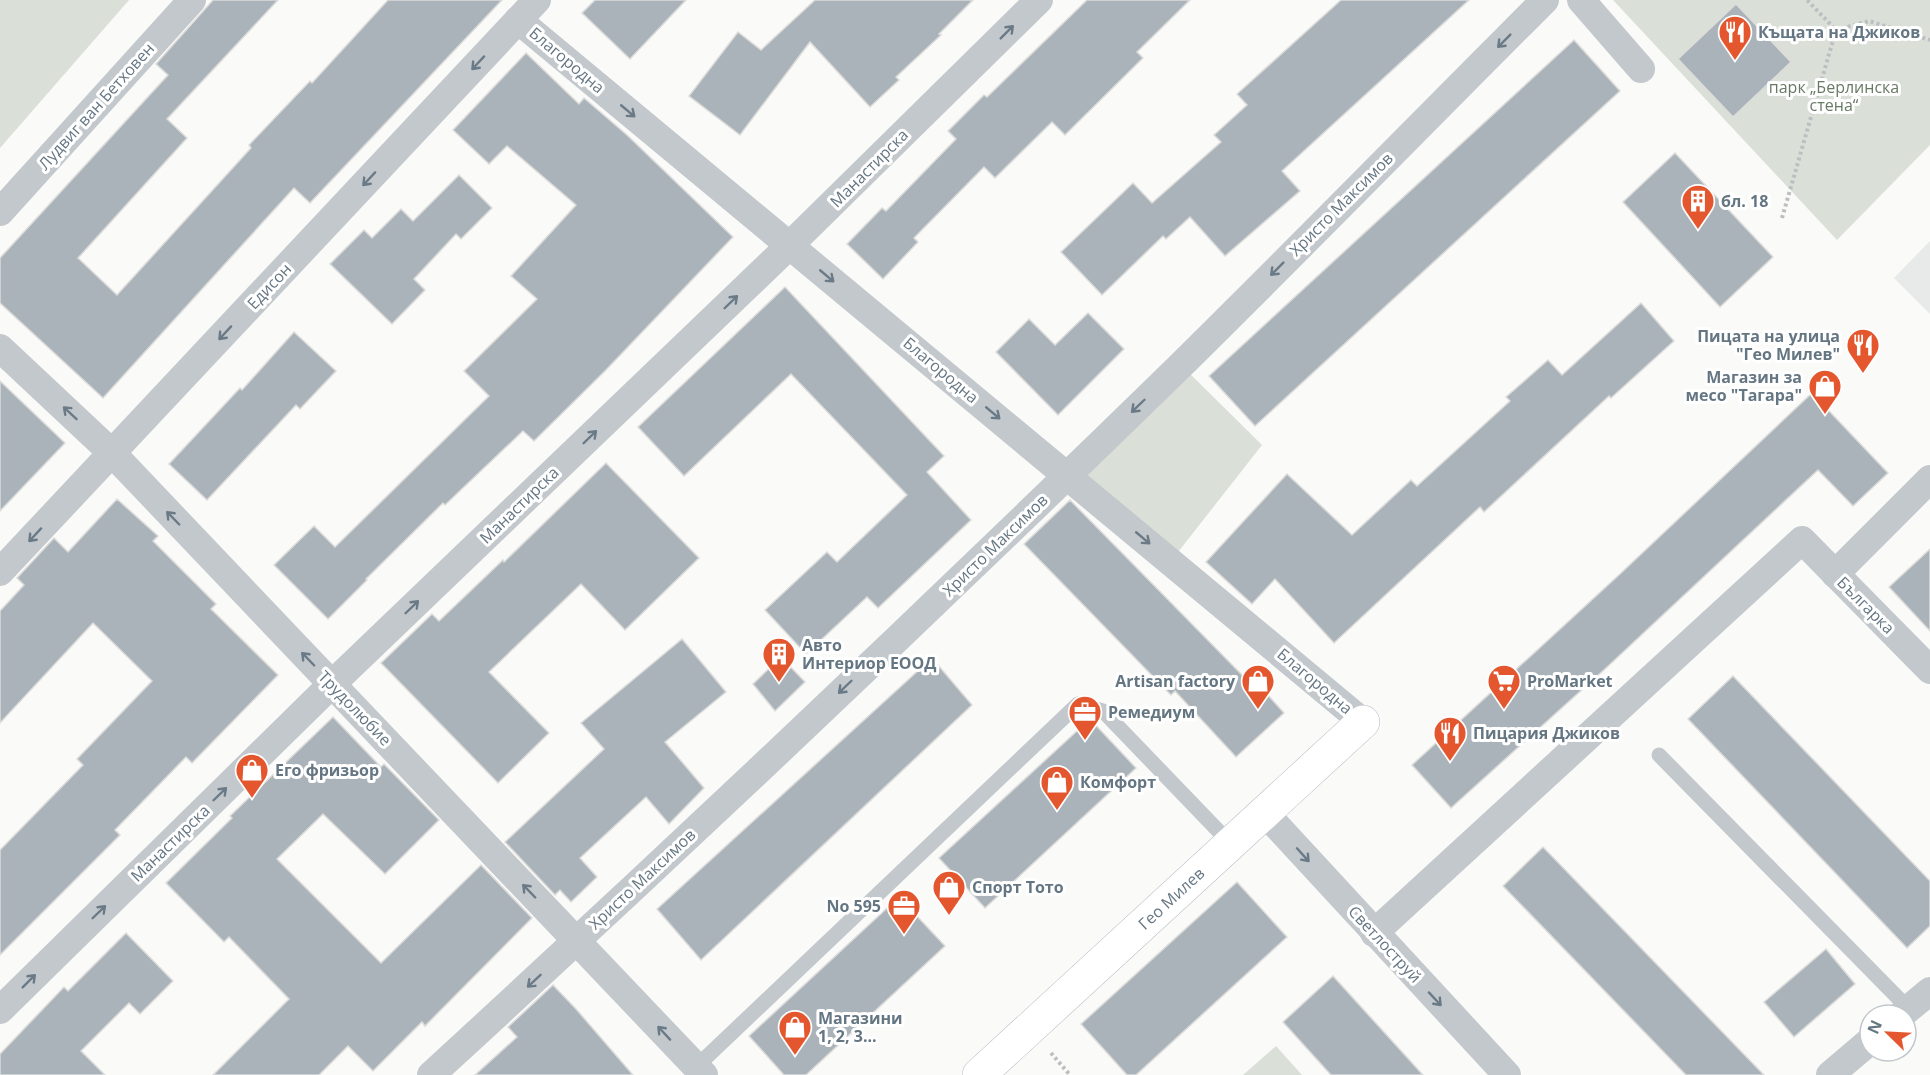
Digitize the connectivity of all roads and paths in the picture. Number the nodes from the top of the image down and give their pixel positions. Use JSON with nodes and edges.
{"nodes":[{"id":1,"x":192,"y":0,"type":"edge"},
{"id":2,"x":1039,"y":0,"type":"edge"},
{"id":3,"x":1545,"y":0,"type":"edge"},
{"id":4,"x":1581,"y":0,"type":"edge"},
{"id":5,"x":1807,"y":0,"type":"edge"},
{"id":6,"x":528,"y":10,"type":"edge"},
{"id":7,"x":1836,"y":30,"type":"junction"},
{"id":8,"x":1930,"y":40,"type":"edge"},
{"id":9,"x":1641,"y":69,"type":"dead end"},
{"id":10,"x":0,"y":212,"type":"edge"},
{"id":11,"x":1782,"y":218,"type":"dead end"},
{"id":12,"x":790,"y":245,"type":"junction"},
{"id":13,"x":0,"y":348,"type":"edge"},
{"id":14,"x":112,"y":453,"type":"junction"},
{"id":15,"x":1068,"y":475,"type":"junction"},
{"id":16,"x":1930,"y":479,"type":"edge"},
{"id":17,"x":0,"y":572,"type":"edge"},
{"id":18,"x":1835,"y":574,"type":"junction"},
{"id":19,"x":1930,"y":670,"type":"edge"},
{"id":20,"x":332,"y":684,"type":"junction"},
{"id":21,"x":1363,"y":722,"type":"joint"},
{"id":22,"x":1659,"y":755,"type":"dead end"},
{"id":23,"x":1264,"y":812,"type":"junction"},
{"id":24,"x":1230,"y":843,"type":"junction"},
{"id":25,"x":1374,"y":933,"type":"junction"},
{"id":26,"x":577,"y":941,"type":"junction"},
{"id":27,"x":1930,"y":991,"type":"edge"},
{"id":28,"x":1896,"y":1003,"type":"edge"},
{"id":29,"x":1916,"y":1003,"type":"edge"},
{"id":30,"x":0,"y":1010,"type":"edge"},
{"id":31,"x":1858,"y":1051,"type":"edge"},
{"id":32,"x":1050,"y":1052,"type":"dead end"},
{"id":33,"x":700,"y":1071,"type":"edge"},
{"id":34,"x":431,"y":1075,"type":"edge"},
{"id":35,"x":979,"y":1075,"type":"edge"},
{"id":36,"x":1070,"y":1075,"type":"edge"},
{"id":37,"x":1507,"y":1075,"type":"edge"},
{"id":38,"x":1830,"y":1075,"type":"edge"}],
"edges":[{"from":1,"to":10,"type":"street","name":"Лудвиг ван Бетховен"},
{"from":12,"to":2,"type":"street","name":"Манастирска","one_way":true},
{"from":3,"to":15,"type":"street","name":"Христо Максимов","one_way":true},
{"from":4,"to":9,"type":"street"},
{"from":5,"to":7,"type":"path"},
{"from":6,"to":12,"type":"street","name":"Благородна","one_way":true},
{"from":6,"to":14,"type":"street","name":"Едисон","one_way":true},
{"from":7,"to":8,"type":"path"},
{"from":7,"to":11,"type":"path"},
{"from":12,"to":15,"type":"street","name":"Благородна","one_way":true},
{"from":20,"to":12,"type":"street","name":"Манастирска","one_way":true},
{"from":14,"to":13,"type":"street","name":"Трудолюбие","one_way":true},
{"from":14,"to":17,"type":"street","name":"Едисон","one_way":true},
{"from":20,"to":14,"type":"street","name":"Трудолюбие","one_way":true},
{"from":15,"to":21,"type":"street","name":"Благородна","one_way":true},
{"from":15,"to":26,"type":"street","name":"Христо Максимов","one_way":true},
{"from":16,"to":18,"type":"street"},
{"from":18,"to":19,"type":"street","name":"Българка"},
{"from":18,"to":25,"type":"street","name":"Българка"},
{"from":26,"to":20,"type":"street","name":"Трудолюбие","one_way":true},
{"from":30,"to":20,"type":"street","name":"Манастирска","one_way":true},
{"from":21,"to":23,"type":"street","name":"Гео Милев"},
{"from":22,"to":28,"type":"lane"},
{"from":23,"to":24,"type":"street","name":"Гео Милев"},
{"from":23,"to":25,"type":"street","name":"Светлоструй","one_way":true},
{"from":24,"to":33,"type":"lane"},
{"from":24,"to":35,"type":"street","name":"Гео Милев"},
{"from":25,"to":37,"type":"street","name":"Светлоструй","one_way":true},
{"from":33,"to":26,"type":"street","name":"Трудолюбие","one_way":true},
{"from":26,"to":34,"type":"street","name":"Христо Максимов","one_way":true},
{"from":27,"to":29,"type":"street"},
{"from":31,"to":38,"type":"street"},
{"from":32,"to":36,"type":"path"}]}
